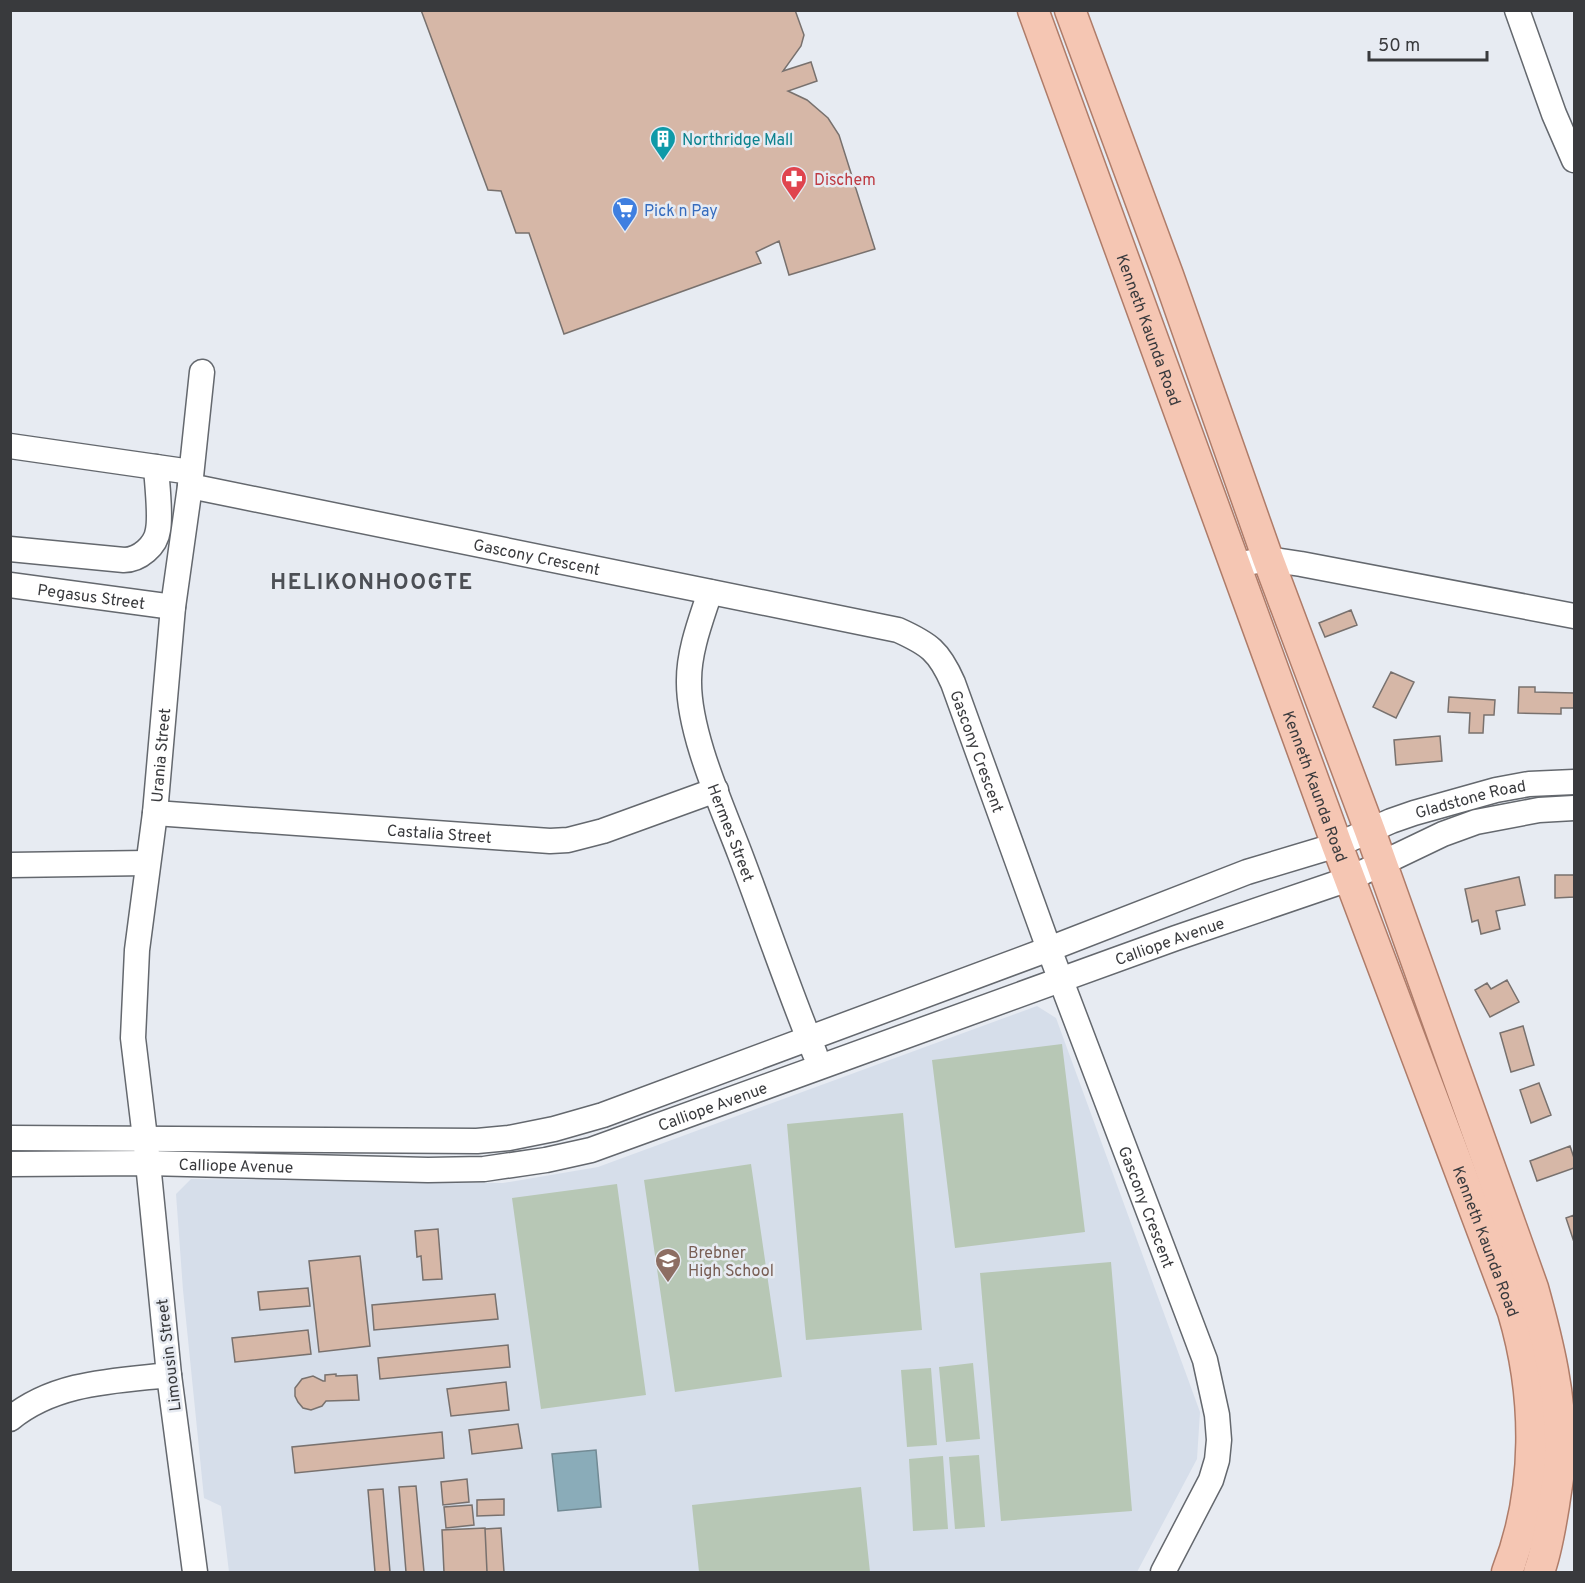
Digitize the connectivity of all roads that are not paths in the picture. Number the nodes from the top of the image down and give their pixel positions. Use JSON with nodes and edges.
{"nodes":[{"id":1,"x":1033,"y":10,"type":"edge"},
{"id":2,"x":1070,"y":10,"type":"edge"},
{"id":3,"x":1517,"y":10,"type":"edge"},
{"id":4,"x":1575,"y":160,"type":"edge"},
{"id":5,"x":202,"y":372,"type":"dead end"},
{"id":6,"x":10,"y":446,"type":"edge"},
{"id":7,"x":156,"y":467,"type":"junction"},
{"id":8,"x":191,"y":479,"type":"junction"},
{"id":9,"x":10,"y":549,"type":"edge"},
{"id":10,"x":1268,"y":559,"type":"junction"},
{"id":11,"x":1236,"y":565,"type":"junction"},
{"id":12,"x":10,"y":585,"type":"edge"},
{"id":13,"x":710,"y":592,"type":"junction"},
{"id":14,"x":173,"y":607,"type":"junction"},
{"id":15,"x":1575,"y":616,"type":"edge"},
{"id":16,"x":1575,"y":782,"type":"edge"},
{"id":17,"x":716,"y":790,"type":"junction"},
{"id":18,"x":1575,"y":808,"type":"edge"},
{"id":19,"x":155,"y":813,"type":"junction"},
{"id":20,"x":1370,"y":831,"type":"junction"},
{"id":21,"x":1337,"y":845,"type":"junction"},
{"id":22,"x":147,"y":863,"type":"junction"},
{"id":23,"x":10,"y":865,"type":"edge"},
{"id":24,"x":1382,"y":865,"type":"junction"},
{"id":25,"x":1349,"y":879,"type":"junction"},
{"id":26,"x":1049,"y":949,"type":"junction"},
{"id":27,"x":1062,"y":980,"type":"junction"},
{"id":28,"x":809,"y":1040,"type":"junction"},
{"id":29,"x":821,"y":1068,"type":"junction"},
{"id":30,"x":10,"y":1138,"type":"edge"},
{"id":31,"x":145,"y":1138,"type":"junction"},
{"id":32,"x":148,"y":1163,"type":"junction"},
{"id":33,"x":10,"y":1164,"type":"edge"},
{"id":34,"x":1501,"y":1198,"type":"junction"},
{"id":35,"x":1474,"y":1210,"type":"junction"},
{"id":36,"x":169,"y":1375,"type":"junction"},
{"id":37,"x":10,"y":1419,"type":"edge"},
{"id":38,"x":195,"y":1572,"type":"edge"},
{"id":39,"x":1163,"y":1572,"type":"edge"},
{"id":40,"x":1507,"y":1572,"type":"edge"},
{"id":41,"x":1539,"y":1572,"type":"edge"}],
"edges":[{"from":1,"to":11,"type":"main road","name":"Kenneth Kaunda Road"},
{"from":2,"to":10,"type":"main road","name":"Kenneth Kaunda Road"},
{"from":3,"to":4,"type":"street"},
{"from":5,"to":8,"type":"street","name":"Urania Street"},
{"from":6,"to":7,"type":"street","name":"Gascony Crescent"},
{"from":7,"to":8,"type":"street","name":"Gascony Crescent"},
{"from":7,"to":9,"type":"street"},
{"from":8,"to":13,"type":"street","name":"Gascony Crescent"},
{"from":8,"to":14,"type":"street","name":"Urania Street"},
{"from":10,"to":11,"type":"street"},
{"from":10,"to":15,"type":"street"},
{"from":10,"to":20,"type":"main road","name":"Kenneth Kaunda Road"},
{"from":11,"to":21,"type":"main road","name":"Kenneth Kaunda Road"},
{"from":12,"to":14,"type":"street","name":"Pegasus Street"},
{"from":13,"to":17,"type":"street","name":"Hermes Street"},
{"from":13,"to":26,"type":"street","name":"Gascony Crescent"},
{"from":14,"to":19,"type":"street","name":"Urania Street"},
{"from":16,"to":20,"type":"street","name":"Gladstone Road"},
{"from":17,"to":19,"type":"street","name":"Castalia Street"},
{"from":17,"to":28,"type":"street","name":"Hermes Street"},
{"from":18,"to":24,"type":"street","name":"Gladstone Road"},
{"from":19,"to":22,"type":"street","name":"Urania Street"},
{"from":20,"to":21,"type":"street","name":"Calliope Avenue"},
{"from":20,"to":24,"type":"main road","name":"Kenneth Kaunda Road"},
{"from":21,"to":25,"type":"main road","name":"Kenneth Kaunda Road"},
{"from":21,"to":26,"type":"street","name":"Calliope Avenue"},
{"from":22,"to":23,"type":"street"},
{"from":22,"to":31,"type":"street","name":"Urania Street"},
{"from":24,"to":25,"type":"street","name":"Calliope Avenue"},
{"from":24,"to":34,"type":"main road","name":"Kenneth Kaunda Road"},
{"from":25,"to":27,"type":"street","name":"Calliope Avenue"},
{"from":25,"to":35,"type":"main road","name":"Kenneth Kaunda Road"},
{"from":26,"to":27,"type":"street","name":"Gascony Crescent"},
{"from":26,"to":28,"type":"street","name":"Calliope Avenue"},
{"from":27,"to":29,"type":"street","name":"Calliope Avenue"},
{"from":27,"to":39,"type":"street","name":"Gascony Crescent"},
{"from":28,"to":29,"type":"street","name":"Hermes Street"},
{"from":28,"to":31,"type":"street","name":"Calliope Avenue"},
{"from":29,"to":32,"type":"street","name":"Calliope Avenue"},
{"from":30,"to":31,"type":"street","name":"Calliope Avenue"},
{"from":31,"to":32,"type":"street","name":"Limousin Street"},
{"from":32,"to":33,"type":"street","name":"Calliope Avenue"},
{"from":32,"to":36,"type":"street","name":"Limousin Street"},
{"from":34,"to":35,"type":"main road"},
{"from":34,"to":41,"type":"main road","name":"Kenneth Kaunda Road"},
{"from":35,"to":40,"type":"main road","name":"Kenneth Kaunda Road"},
{"from":36,"to":37,"type":"street"},
{"from":36,"to":38,"type":"street","name":"Limousin Street"}]}
